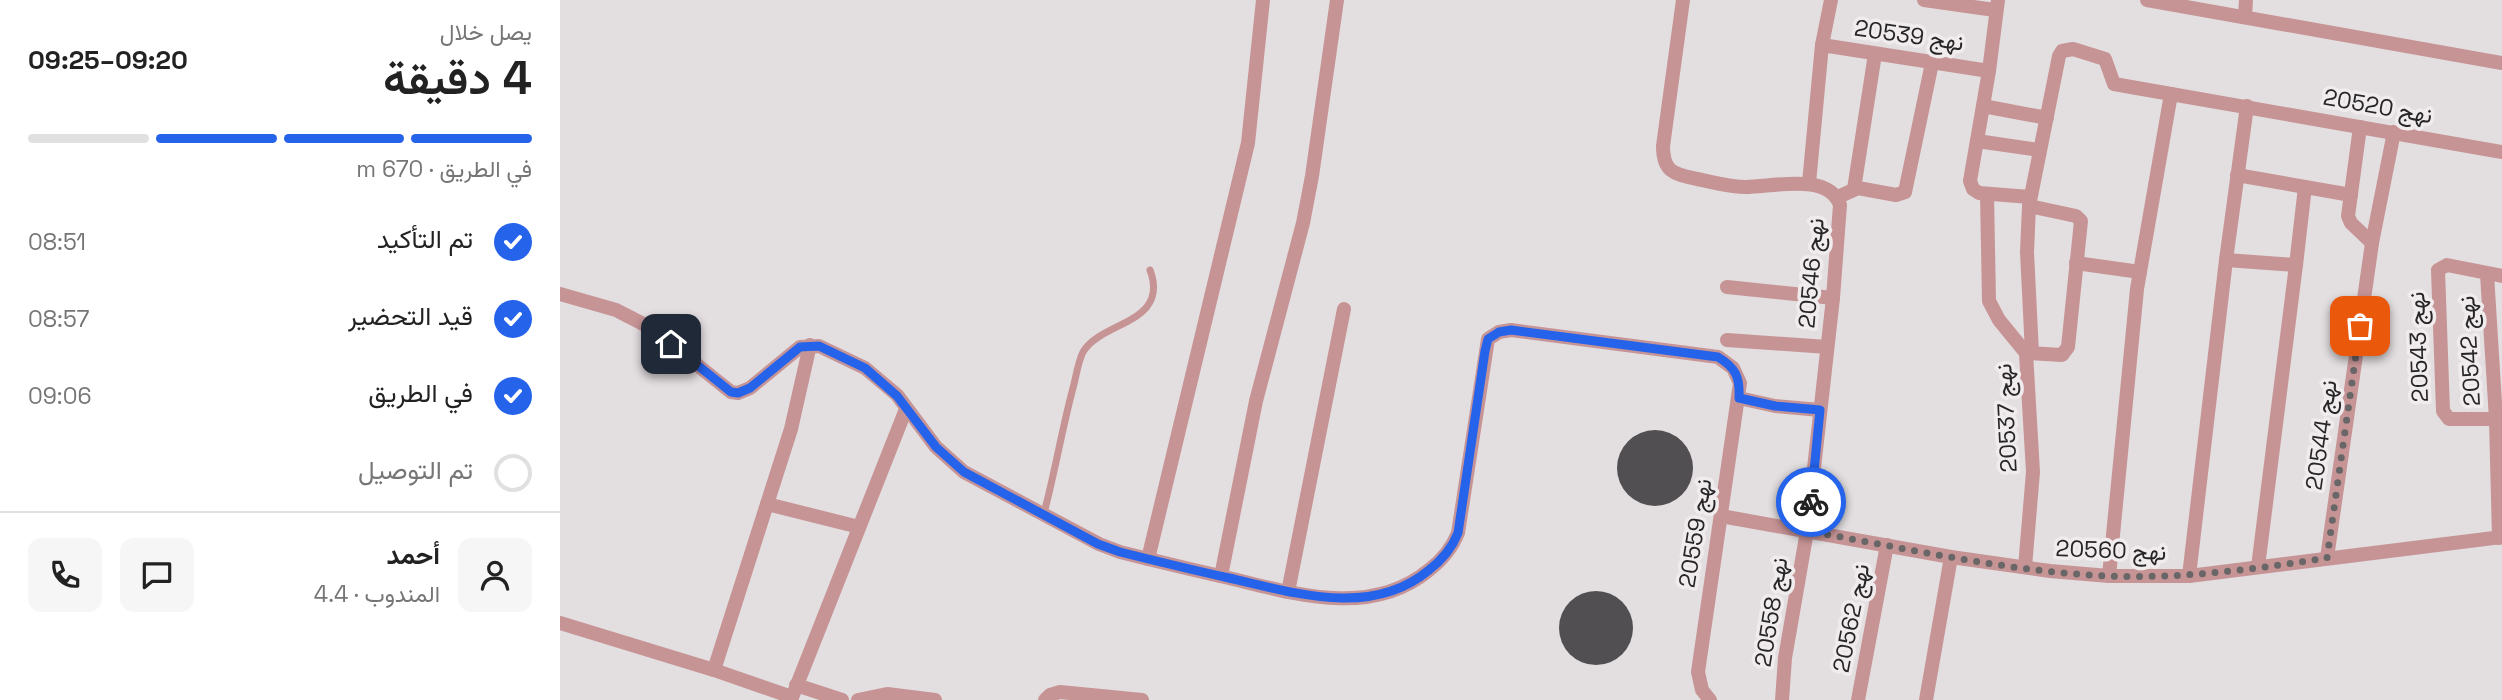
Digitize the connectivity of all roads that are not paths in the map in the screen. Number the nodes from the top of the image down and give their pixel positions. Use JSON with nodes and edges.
{"nodes":[{"id":1,"x":1263,"y":0,"type":"edge"},
{"id":2,"x":1337,"y":0,"type":"edge"},
{"id":3,"x":1683,"y":0,"type":"edge"},
{"id":4,"x":1831,"y":0,"type":"edge"},
{"id":5,"x":1924,"y":0,"type":"edge"},
{"id":6,"x":2147,"y":0,"type":"edge"},
{"id":7,"x":2246,"y":0,"type":"edge"},
{"id":8,"x":1996,"y":5,"type":"edge"},
{"id":9,"x":2245,"y":17,"type":"junction"},
{"id":10,"x":1822,"y":45,"type":"junction"},
{"id":11,"x":1875,"y":54,"type":"junction"},
{"id":12,"x":1932,"y":63,"type":"junction"},
{"id":13,"x":2502,"y":63,"type":"edge"},
{"id":14,"x":1989,"y":65,"type":"junction"},
{"id":15,"x":2171,"y":94,"type":"junction"},
{"id":16,"x":1983,"y":106,"type":"junction"},
{"id":17,"x":2247,"y":106,"type":"junction"},
{"id":18,"x":2047,"y":118,"type":"junction"},
{"id":19,"x":2360,"y":127,"type":"junction"},
{"id":20,"x":2394,"y":132,"type":"junction"},
{"id":21,"x":1977,"y":141,"type":"junction"},
{"id":22,"x":2039,"y":149,"type":"junction"},
{"id":23,"x":2502,"y":152,"type":"edge"},
{"id":24,"x":2237,"y":175,"type":"junction"},
{"id":25,"x":1810,"y":183,"type":"junction"},
{"id":26,"x":2305,"y":187,"type":"junction"},
{"id":27,"x":1854,"y":189,"type":"junction"},
{"id":28,"x":1987,"y":194,"type":"junction"},
{"id":29,"x":2351,"y":195,"type":"junction"},
{"id":30,"x":1838,"y":197,"type":"junction"},
{"id":31,"x":2029,"y":202,"type":"junction"},
{"id":32,"x":2369,"y":241,"type":"junction"},
{"id":33,"x":2226,"y":260,"type":"junction"},
{"id":34,"x":2076,"y":263,"type":"junction"},
{"id":35,"x":2296,"y":265,"type":"junction"},
{"id":36,"x":1150,"y":270,"type":"dead end"},
{"id":37,"x":2140,"y":272,"type":"junction"},
{"id":38,"x":2487,"y":274,"type":"junction"},
{"id":39,"x":2502,"y":276,"type":"edge"},
{"id":40,"x":1727,"y":287,"type":"dead end"},
{"id":41,"x":560,"y":294,"type":"edge"},
{"id":42,"x":1833,"y":298,"type":"junction"},
{"id":43,"x":1344,"y":309,"type":"dead end"},
{"id":44,"x":1727,"y":340,"type":"dead end"},
{"id":45,"x":810,"y":345,"type":"junction"},
{"id":46,"x":1827,"y":347,"type":"junction"},
{"id":47,"x":2029,"y":353,"type":"junction"},
{"id":48,"x":1739,"y":391,"type":"junction"},
{"id":49,"x":906,"y":409,"type":"junction"},
{"id":50,"x":1820,"y":410,"type":"junction"},
{"id":51,"x":2499,"y":419,"type":"edge"},
{"id":52,"x":767,"y":504,"type":"junction"},
{"id":53,"x":1044,"y":513,"type":"junction"},
{"id":54,"x":1721,"y":516,"type":"junction"},
{"id":55,"x":859,"y":527,"type":"junction"},
{"id":56,"x":1807,"y":531,"type":"junction"},
{"id":57,"x":2501,"y":538,"type":"edge"},
{"id":58,"x":1888,"y":545,"type":"junction"},
{"id":59,"x":2327,"y":558,"type":"junction"},
{"id":60,"x":1148,"y":559,"type":"junction"},
{"id":61,"x":1950,"y":562,"type":"junction"},
{"id":62,"x":2025,"y":567,"type":"junction"},
{"id":63,"x":2258,"y":567,"type":"junction"},
{"id":64,"x":1221,"y":576,"type":"junction"},
{"id":65,"x":2109,"y":576,"type":"junction"},
{"id":66,"x":2189,"y":576,"type":"junction"},
{"id":67,"x":1289,"y":592,"type":"junction"},
{"id":68,"x":560,"y":623,"type":"edge"},
{"id":69,"x":714,"y":670,"type":"junction"},
{"id":70,"x":793,"y":694,"type":"edge"},
{"id":71,"x":1706,"y":695,"type":"edge"},
{"id":72,"x":842,"y":700,"type":"edge"},
{"id":73,"x":858,"y":700,"type":"edge"},
{"id":74,"x":935,"y":700,"type":"edge"},
{"id":75,"x":1045,"y":700,"type":"edge"},
{"id":76,"x":1142,"y":700,"type":"edge"},
{"id":77,"x":1782,"y":700,"type":"edge"},
{"id":78,"x":1858,"y":700,"type":"edge"},
{"id":79,"x":1926,"y":700,"type":"edge"}],
"edges":[{"from":1,"to":60,"type":"street"},
{"from":2,"to":64,"type":"street"},
{"from":3,"to":25,"type":"street","name":"نهج 20546"},
{"from":4,"to":10,"type":"street"},
{"from":5,"to":8,"type":"street"},
{"from":6,"to":9,"type":"street"},
{"from":7,"to":9,"type":"street"},
{"from":8,"to":14,"type":"street"},
{"from":9,"to":13,"type":"street"},
{"from":10,"to":11,"type":"street","name":"نهج 20539"},
{"from":10,"to":25,"type":"street"},
{"from":11,"to":12,"type":"street","name":"نهج 20539"},
{"from":11,"to":27,"type":"street"},
{"from":12,"to":14,"type":"street","name":"نهج 20539"},
{"from":12,"to":27,"type":"street"},
{"from":14,"to":16,"type":"street"},
{"from":15,"to":17,"type":"street","name":"نهج 20520"},
{"from":15,"to":18,"type":"street","name":"نهج 20520"},
{"from":15,"to":37,"type":"street"},
{"from":16,"to":18,"type":"street"},
{"from":16,"to":21,"type":"street"},
{"from":17,"to":19,"type":"street","name":"نهج 20520"},
{"from":17,"to":24,"type":"street"},
{"from":18,"to":22,"type":"street"},
{"from":19,"to":20,"type":"street","name":"نهج 20520"},
{"from":19,"to":29,"type":"street"},
{"from":20,"to":23,"type":"street","name":"نهج 20520"},
{"from":20,"to":32,"type":"street","name":"نهج 20544"},
{"from":21,"to":22,"type":"street"},
{"from":21,"to":28,"type":"street"},
{"from":22,"to":31,"type":"street"},
{"from":24,"to":26,"type":"street"},
{"from":24,"to":33,"type":"street"},
{"from":25,"to":30,"type":"street","name":"نهج 20546"},
{"from":26,"to":29,"type":"street"},
{"from":26,"to":35,"type":"street"},
{"from":27,"to":30,"type":"street"},
{"from":28,"to":31,"type":"street"},
{"from":28,"to":47,"type":"street","name":"نهج 20537"},
{"from":29,"to":32,"type":"street"},
{"from":30,"to":42,"type":"street","name":"نهج 20546"},
{"from":31,"to":34,"type":"street"},
{"from":31,"to":47,"type":"street"},
{"from":32,"to":59,"type":"street","name":"نهج 20544"},
{"from":33,"to":35,"type":"street"},
{"from":33,"to":66,"type":"street"},
{"from":34,"to":37,"type":"street"},
{"from":34,"to":47,"type":"street"},
{"from":35,"to":63,"type":"street"},
{"from":36,"to":53,"type":"lane"},
{"from":37,"to":65,"type":"street"},
{"from":38,"to":39,"type":"street"},
{"from":38,"to":51,"type":"street","name":"نهج 20542"},
{"from":38,"to":51,"type":"street","name":"نهج 20543"},
{"from":40,"to":42,"type":"street"},
{"from":41,"to":45,"type":"street"},
{"from":42,"to":46,"type":"street","name":"نهج 20546"},
{"from":43,"to":67,"type":"street"},
{"from":44,"to":46,"type":"street"},
{"from":45,"to":49,"type":"street"},
{"from":45,"to":52,"type":"street"},
{"from":46,"to":50,"type":"street","name":"نهج 20546"},
{"from":47,"to":62,"type":"street","name":"نهج 20537"},
{"from":48,"to":50,"type":"street"},
{"from":48,"to":54,"type":"street","name":"نهج 20559"},
{"from":48,"to":67,"type":"street"},
{"from":49,"to":53,"type":"street"},
{"from":49,"to":55,"type":"street"},
{"from":50,"to":56,"type":"street","name":"نهج 20546"},
{"from":51,"to":57,"type":"street","name":"نهج 20542"},
{"from":52,"to":55,"type":"street"},
{"from":52,"to":69,"type":"street"},
{"from":53,"to":60,"type":"street"},
{"from":54,"to":56,"type":"street","name":"نهج 20560"},
{"from":54,"to":71,"type":"street","name":"نهج 20559"},
{"from":55,"to":70,"type":"street"},
{"from":56,"to":58,"type":"street","name":"نهج 20560"},
{"from":56,"to":77,"type":"street","name":"نهج 20558"},
{"from":57,"to":59,"type":"street","name":"نهج 20560"},
{"from":58,"to":61,"type":"street","name":"نهج 20560"},
{"from":58,"to":78,"type":"street","name":"نهج 20562"},
{"from":59,"to":63,"type":"street","name":"نهج 20560"},
{"from":60,"to":64,"type":"street"},
{"from":61,"to":62,"type":"street","name":"نهج 20560"},
{"from":61,"to":79,"type":"street"},
{"from":62,"to":65,"type":"street","name":"نهج 20560"},
{"from":63,"to":66,"type":"street","name":"نهج 20560"},
{"from":64,"to":67,"type":"street"},
{"from":65,"to":66,"type":"street","name":"نهج 20560"},
{"from":68,"to":69,"type":"street"},
{"from":69,"to":70,"type":"street"},
{"from":70,"to":72,"type":"street"},
{"from":73,"to":74,"type":"street"},
{"from":75,"to":76,"type":"street"}]}
